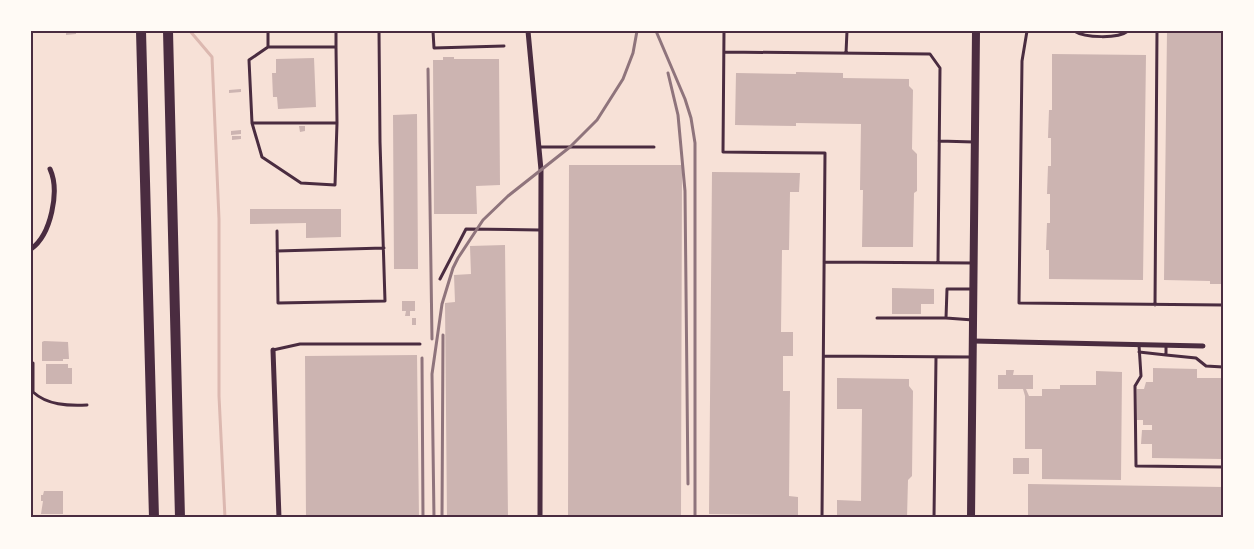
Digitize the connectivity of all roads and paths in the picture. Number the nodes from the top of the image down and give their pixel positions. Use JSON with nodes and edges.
{"nodes":[{"id":1,"x":141,"y":31,"type":"edge"},
{"id":2,"x":168,"y":31,"type":"edge"},
{"id":3,"x":268,"y":31,"type":"edge"},
{"id":4,"x":336,"y":31,"type":"edge"},
{"id":5,"x":379,"y":31,"type":"edge"},
{"id":6,"x":433,"y":31,"type":"edge"},
{"id":7,"x":528,"y":31,"type":"edge"},
{"id":8,"x":724,"y":31,"type":"edge"},
{"id":9,"x":847,"y":31,"type":"edge"},
{"id":10,"x":976,"y":31,"type":"edge"},
{"id":11,"x":1027,"y":31,"type":"edge"},
{"id":12,"x":1074,"y":31,"type":"edge"},
{"id":13,"x":1128,"y":31,"type":"edge"},
{"id":14,"x":1157,"y":31,"type":"edge"},
{"id":15,"x":504,"y":46,"type":"dead end"},
{"id":16,"x":268,"y":47,"type":"junction"},
{"id":17,"x":336,"y":47,"type":"junction"},
{"id":18,"x":724,"y":52,"type":"junction"},
{"id":19,"x":846,"y":53,"type":"junction"},
{"id":20,"x":252,"y":123,"type":"junction"},
{"id":21,"x":337,"y":123,"type":"junction"},
{"id":22,"x":939,"y":141,"type":"junction"},
{"id":23,"x":975,"y":142,"type":"junction"},
{"id":24,"x":539,"y":147,"type":"junction"},
{"id":25,"x":654,"y":147,"type":"dead end"},
{"id":26,"x":50,"y":170,"type":"dead end"},
{"id":27,"x":540,"y":230,"type":"junction"},
{"id":28,"x":277,"y":231,"type":"dead end"},
{"id":29,"x":384,"y":248,"type":"junction"},
{"id":30,"x":31,"y":249,"type":"edge"},
{"id":31,"x":277,"y":251,"type":"junction"},
{"id":32,"x":824,"y":262,"type":"junction"},
{"id":33,"x":938,"y":263,"type":"junction"},
{"id":34,"x":974,"y":263,"type":"junction"},
{"id":35,"x":440,"y":279,"type":"dead end"},
{"id":36,"x":974,"y":289,"type":"junction"},
{"id":37,"x":1155,"y":304,"type":"junction"},
{"id":38,"x":1223,"y":305,"type":"edge"},
{"id":39,"x":877,"y":318,"type":"dead end"},
{"id":40,"x":946,"y":318,"type":"junction"},
{"id":41,"x":973,"y":320,"type":"junction"},
{"id":42,"x":973,"y":341,"type":"junction"},
{"id":43,"x":420,"y":344,"type":"dead end"},
{"id":44,"x":1139,"y":344,"type":"junction"},
{"id":45,"x":1166,"y":345,"type":"junction"},
{"id":46,"x":1203,"y":346,"type":"dead end"},
{"id":47,"x":273,"y":350,"type":"joint"},
{"id":48,"x":1139,"y":352,"type":"junction"},
{"id":49,"x":1166,"y":355,"type":"junction"},
{"id":50,"x":823,"y":356,"type":"junction"},
{"id":51,"x":936,"y":357,"type":"junction"},
{"id":52,"x":973,"y":357,"type":"junction"},
{"id":53,"x":31,"y":363,"type":"edge"},
{"id":54,"x":1223,"y":367,"type":"edge"},
{"id":55,"x":87,"y":406,"type":"dead end"},
{"id":56,"x":1223,"y":467,"type":"edge"},
{"id":57,"x":154,"y":518,"type":"edge"},
{"id":58,"x":180,"y":518,"type":"edge"},
{"id":59,"x":278,"y":518,"type":"edge"},
{"id":60,"x":540,"y":518,"type":"edge"},
{"id":61,"x":822,"y":518,"type":"edge"},
{"id":62,"x":934,"y":518,"type":"edge"},
{"id":63,"x":971,"y":518,"type":"edge"}],
"edges":[{"from":1,"to":57,"type":"highway"},
{"from":2,"to":58,"type":"highway"},
{"from":3,"to":16,"type":"lane"},
{"from":4,"to":17,"type":"lane"},
{"from":5,"to":29,"type":"lane"},
{"from":6,"to":15,"type":"lane"},
{"from":7,"to":24,"type":"street"},
{"from":8,"to":18,"type":"lane"},
{"from":9,"to":19,"type":"lane"},
{"from":10,"to":23,"type":"main road"},
{"from":11,"to":37,"type":"lane"},
{"from":12,"to":13,"type":"lane"},
{"from":14,"to":37,"type":"lane"},
{"from":16,"to":17,"type":"lane"},
{"from":16,"to":20,"type":"lane"},
{"from":17,"to":21,"type":"lane"},
{"from":18,"to":19,"type":"lane"},
{"from":18,"to":32,"type":"lane"},
{"from":19,"to":22,"type":"lane"},
{"from":20,"to":21,"type":"lane"},
{"from":20,"to":21,"type":"lane"},
{"from":22,"to":23,"type":"lane"},
{"from":22,"to":33,"type":"lane"},
{"from":23,"to":34,"type":"main road"},
{"from":24,"to":25,"type":"lane"},
{"from":24,"to":27,"type":"street"},
{"from":26,"to":30,"type":"street"},
{"from":27,"to":35,"type":"lane"},
{"from":27,"to":60,"type":"street"},
{"from":28,"to":31,"type":"lane"},
{"from":29,"to":31,"type":"lane"},
{"from":29,"to":31,"type":"lane"},
{"from":32,"to":33,"type":"lane"},
{"from":32,"to":50,"type":"lane"},
{"from":33,"to":34,"type":"lane"},
{"from":34,"to":36,"type":"main road"},
{"from":36,"to":40,"type":"lane"},
{"from":36,"to":41,"type":"main road"},
{"from":37,"to":38,"type":"lane"},
{"from":39,"to":40,"type":"lane"},
{"from":40,"to":41,"type":"lane"},
{"from":41,"to":42,"type":"main road"},
{"from":42,"to":44,"type":"street"},
{"from":42,"to":52,"type":"main road"},
{"from":43,"to":47,"type":"lane"},
{"from":44,"to":45,"type":"street"},
{"from":44,"to":48,"type":"lane"},
{"from":45,"to":46,"type":"street"},
{"from":45,"to":49,"type":"lane"},
{"from":47,"to":59,"type":"street"},
{"from":48,"to":49,"type":"lane"},
{"from":48,"to":56,"type":"lane"},
{"from":49,"to":54,"type":"lane"},
{"from":50,"to":51,"type":"lane"},
{"from":50,"to":61,"type":"lane"},
{"from":51,"to":52,"type":"lane"},
{"from":51,"to":62,"type":"lane"},
{"from":52,"to":63,"type":"main road"},
{"from":53,"to":55,"type":"lane"}]}
